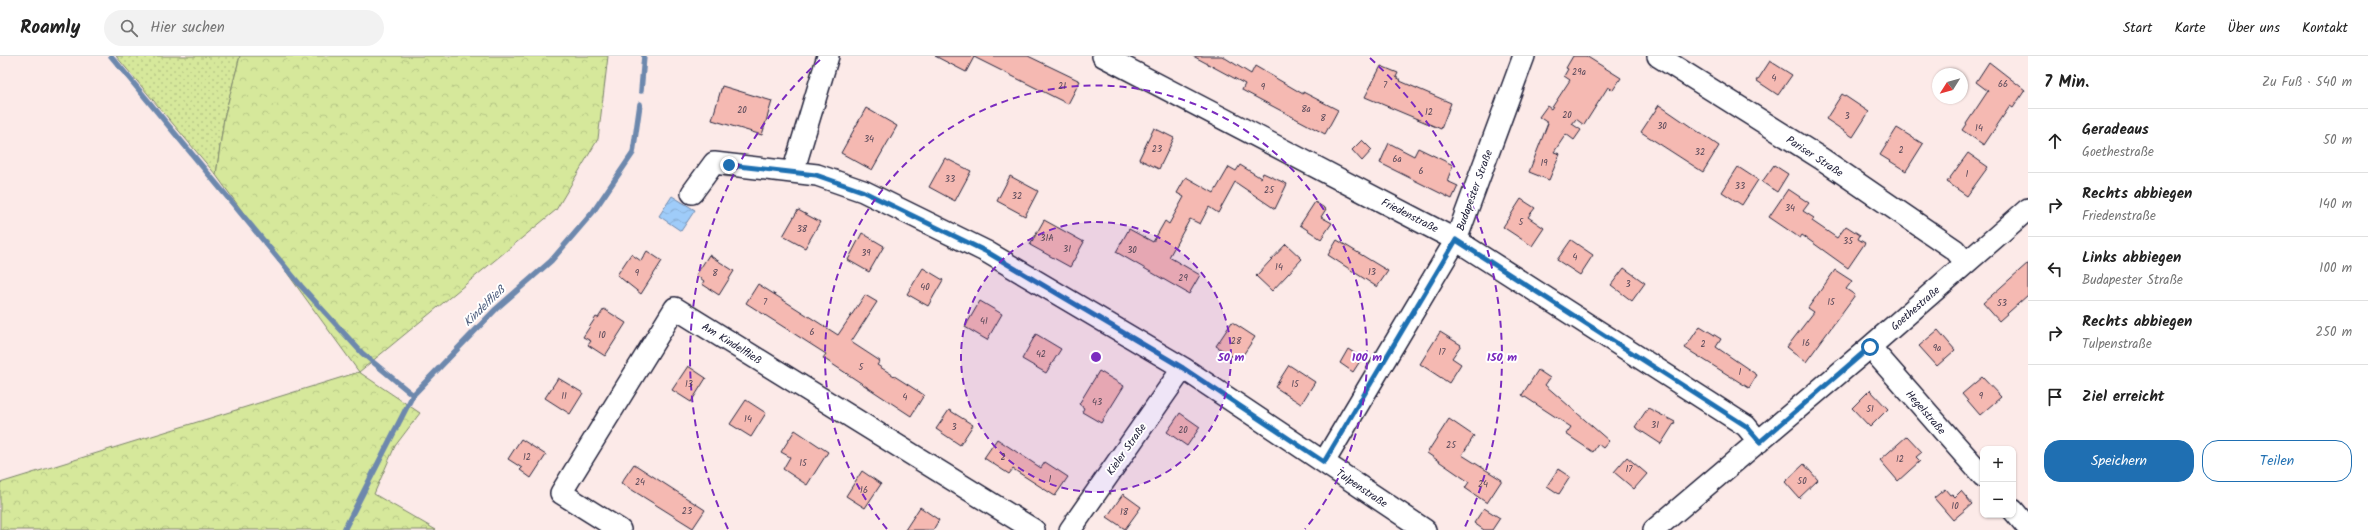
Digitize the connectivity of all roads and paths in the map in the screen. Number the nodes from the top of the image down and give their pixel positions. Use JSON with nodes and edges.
{"nodes":[{"id":1,"x":828,"y":56,"type":"edge"},
{"id":2,"x":1103,"y":56,"type":"edge"},
{"id":3,"x":1524,"y":56,"type":"edge"},
{"id":4,"x":1658,"y":56,"type":"edge"},
{"id":5,"x":793,"y":172,"type":"junction"},
{"id":6,"x":692,"y":193,"type":"dead end"},
{"id":7,"x":2028,"y":209,"type":"edge"},
{"id":8,"x":1456,"y":240,"type":"junction"},
{"id":9,"x":1966,"y":263,"type":"junction"},
{"id":10,"x":1870,"y":347,"type":"junction"},
{"id":11,"x":1183,"y":368,"type":"junction"},
{"id":12,"x":1760,"y":442,"type":"junction"},
{"id":13,"x":1324,"y":462,"type":"junction"},
{"id":14,"x":1980,"y":473,"type":"edge"},
{"id":15,"x":2016,"y":514,"type":"edge"},
{"id":16,"x":2028,"y":528,"type":"edge"},
{"id":17,"x":620,"y":530,"type":"edge"},
{"id":18,"x":1034,"y":530,"type":"edge"},
{"id":19,"x":1070,"y":530,"type":"edge"},
{"id":20,"x":1425,"y":530,"type":"edge"},
{"id":21,"x":1654,"y":530,"type":"edge"}],
"edges":[{"from":1,"to":5,"type":"street"},
{"from":2,"to":8,"type":"street","name":"Friedenstraße"},
{"from":3,"to":8,"type":"street","name":"Budapester Straße"},
{"from":4,"to":9,"type":"street","name":"Pariser Straße"},
{"from":5,"to":6,"type":"street","name":"Tulpenstraße"},
{"from":5,"to":11,"type":"street","name":"Tulpenstraße"},
{"from":7,"to":9,"type":"street","name":"Goethestraße"},
{"from":8,"to":12,"type":"street","name":"Friedenstraße"},
{"from":8,"to":13,"type":"street","name":"Budapester Straße"},
{"from":9,"to":10,"type":"street","name":"Goethestraße"},
{"from":10,"to":12,"type":"street","name":"Goethestraße"},
{"from":10,"to":14,"type":"street","name":"Hegelstraße"},
{"from":11,"to":13,"type":"street","name":"Tulpenstraße"},
{"from":11,"to":19,"type":"street","name":"Kieler Straße"},
{"from":12,"to":21,"type":"street","name":"Goethestraße"},
{"from":13,"to":20,"type":"street","name":"Tulpenstraße"},
{"from":15,"to":16,"type":"street"},
{"from":17,"to":18,"type":"street","name":"Am Kindelfließ"}]}
